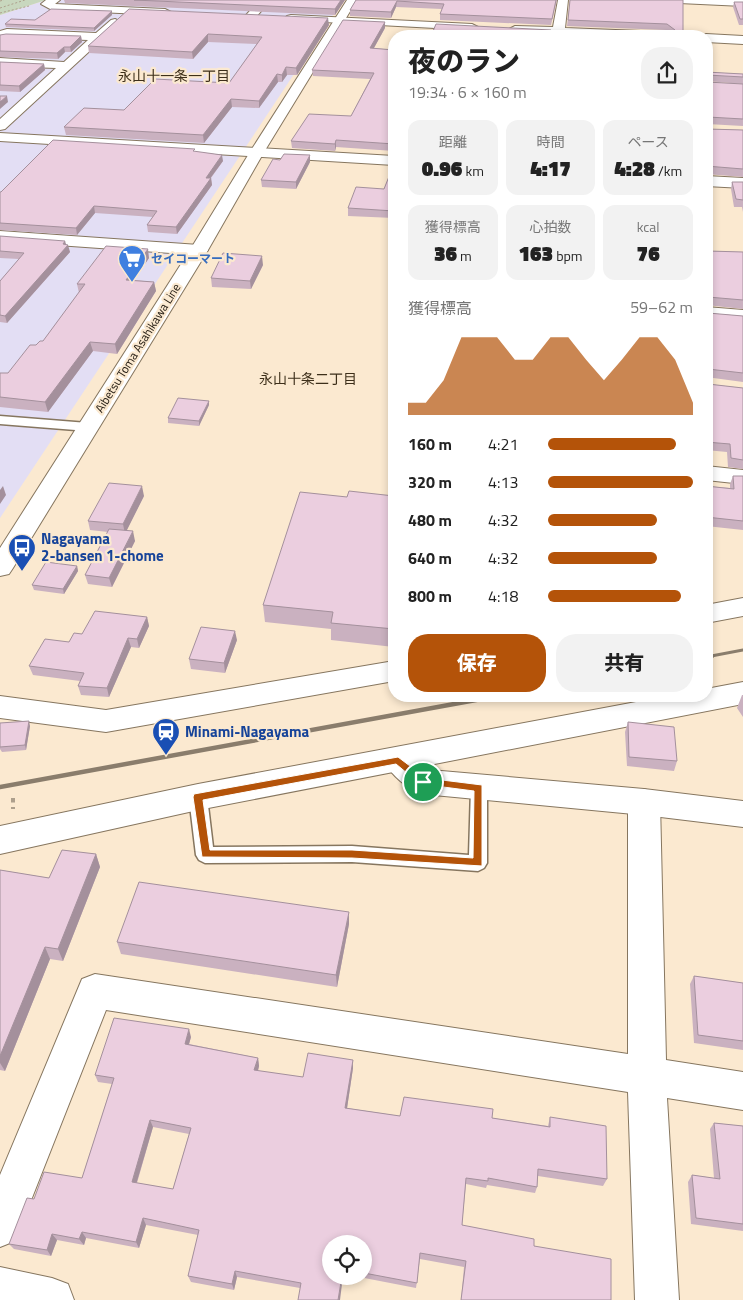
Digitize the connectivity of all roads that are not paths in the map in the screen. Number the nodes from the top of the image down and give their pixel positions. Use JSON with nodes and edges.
{"nodes":[{"id":1,"x":266,"y":0,"type":"edge"},
{"id":2,"x":352,"y":0,"type":"edge"},
{"id":3,"x":563,"y":0,"type":"edge"},
{"id":4,"x":679,"y":0,"type":"edge"},
{"id":5,"x":51,"y":3,"type":"edge"},
{"id":6,"x":743,"y":3,"type":"edge"},
{"id":7,"x":127,"y":10,"type":"junction"},
{"id":8,"x":174,"y":10,"type":"edge"},
{"id":9,"x":339,"y":21,"type":"junction"},
{"id":10,"x":515,"y":30,"type":"edge"},
{"id":11,"x":559,"y":30,"type":"edge"},
{"id":12,"x":0,"y":35,"type":"edge"},
{"id":13,"x":98,"y":37,"type":"junction"},
{"id":14,"x":713,"y":38,"type":"edge"},
{"id":15,"x":743,"y":40,"type":"edge"},
{"id":16,"x":0,"y":62,"type":"edge"},
{"id":17,"x":66,"y":66,"type":"junction"},
{"id":18,"x":15,"y":97,"type":"edge"},
{"id":19,"x":30,"y":98,"type":"junction"},
{"id":20,"x":0,"y":126,"type":"edge"},
{"id":21,"x":0,"y":136,"type":"edge"},
{"id":22,"x":257,"y":152,"type":"junction"},
{"id":23,"x":388,"y":161,"type":"edge"},
{"id":24,"x":713,"y":181,"type":"edge"},
{"id":25,"x":743,"y":183,"type":"edge"},
{"id":26,"x":7,"y":236,"type":"edge"},
{"id":27,"x":199,"y":250,"type":"junction"},
{"id":28,"x":0,"y":253,"type":"edge"},
{"id":29,"x":713,"y":314,"type":"edge"},
{"id":30,"x":743,"y":316,"type":"edge"},
{"id":31,"x":0,"y":420,"type":"edge"},
{"id":32,"x":88,"y":427,"type":"junction"},
{"id":33,"x":713,"y":474,"type":"edge"},
{"id":34,"x":743,"y":477,"type":"edge"},
{"id":35,"x":0,"y":568,"type":"edge"},
{"id":36,"x":743,"y":608,"type":"edge"},
{"id":37,"x":713,"y":613,"type":"edge"},
{"id":38,"x":388,"y":671,"type":"edge"},
{"id":39,"x":743,"y":693,"type":"edge"},
{"id":40,"x":713,"y":699,"type":"edge"},
{"id":41,"x":697,"y":702,"type":"edge"},
{"id":42,"x":0,"y":707,"type":"edge"},
{"id":43,"x":398,"y":760,"type":"junction"},
{"id":44,"x":478,"y":788,"type":"junction"},
{"id":45,"x":198,"y":797,"type":"junction"},
{"id":46,"x":644,"y":802,"type":"junction"},
{"id":47,"x":743,"y":814,"type":"edge"},
{"id":48,"x":0,"y":840,"type":"edge"},
{"id":49,"x":648,"y":1076,"type":"junction"},
{"id":50,"x":743,"y":1091,"type":"edge"},
{"id":51,"x":0,"y":1226,"type":"edge"},
{"id":52,"x":0,"y":1290,"type":"edge"},
{"id":53,"x":52,"y":1300,"type":"edge"},
{"id":54,"x":657,"y":1300,"type":"edge"}],
"edges":[{"from":1,"to":9,"type":"street"},
{"from":2,"to":9,"type":"street","name":"Aibetsu Toma Asahikawa Line"},
{"from":3,"to":11,"type":"street"},
{"from":4,"to":6,"type":"street"},
{"from":5,"to":7,"type":"street"},
{"from":7,"to":8,"type":"street"},
{"from":7,"to":13,"type":"street"},
{"from":9,"to":10,"type":"street"},
{"from":9,"to":22,"type":"street","name":"Aibetsu Toma Asahikawa Line"},
{"from":12,"to":13,"type":"street"},
{"from":13,"to":17,"type":"street"},
{"from":14,"to":15,"type":"street"},
{"from":16,"to":17,"type":"street"},
{"from":17,"to":19,"type":"street"},
{"from":18,"to":19,"type":"street"},
{"from":19,"to":20,"type":"street"},
{"from":21,"to":22,"type":"street"},
{"from":22,"to":23,"type":"street"},
{"from":22,"to":27,"type":"street","name":"Aibetsu Toma Asahikawa Line"},
{"from":24,"to":25,"type":"street"},
{"from":26,"to":27,"type":"street"},
{"from":26,"to":28,"type":"street"},
{"from":27,"to":32,"type":"street","name":"Aibetsu Toma Asahikawa Line"},
{"from":29,"to":30,"type":"street"},
{"from":31,"to":32,"type":"lane"},
{"from":32,"to":35,"type":"street","name":"Aibetsu Toma Asahikawa Line"},
{"from":33,"to":34,"type":"street"},
{"from":36,"to":37,"type":"street"},
{"from":38,"to":42,"type":"street"},
{"from":39,"to":40,"type":"street"},
{"from":41,"to":43,"type":"street"},
{"from":43,"to":44,"type":"street"},
{"from":43,"to":45,"type":"street"},
{"from":44,"to":45,"type":"lane"},
{"from":44,"to":46,"type":"street"},
{"from":45,"to":48,"type":"street"},
{"from":46,"to":47,"type":"street"},
{"from":46,"to":49,"type":"street"},
{"from":49,"to":50,"type":"street"},
{"from":49,"to":51,"type":"street"},
{"from":49,"to":54,"type":"street"},
{"from":52,"to":53,"type":"street"}]}
